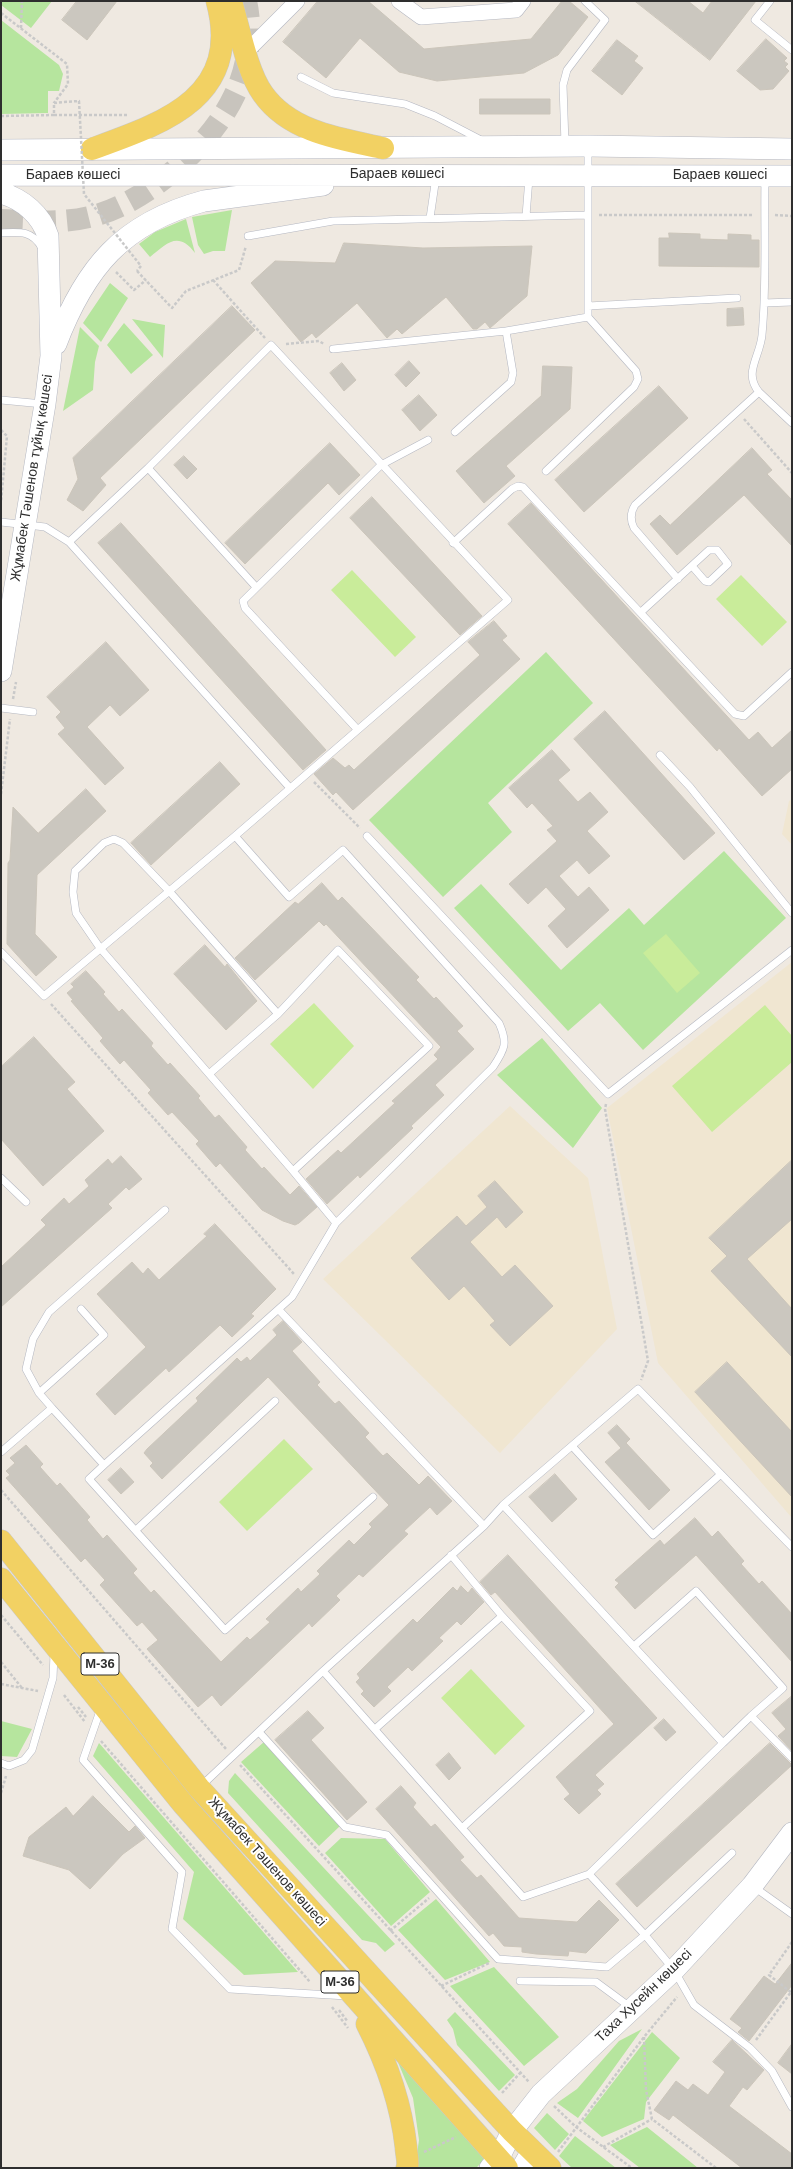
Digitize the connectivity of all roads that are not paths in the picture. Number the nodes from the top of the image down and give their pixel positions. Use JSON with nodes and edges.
{"nodes":[{"id":1,"x":217,"y":1,"type":"edge"},
{"id":2,"x":231,"y":1,"type":"edge"},
{"id":3,"x":297,"y":1,"type":"edge"},
{"id":4,"x":399,"y":1,"type":"edge"},
{"id":5,"x":523,"y":1,"type":"edge"},
{"id":6,"x":584,"y":1,"type":"edge"},
{"id":7,"x":770,"y":1,"type":"edge"},
{"id":8,"x":792,"y":50,"type":"edge"},
{"id":9,"x":246,"y":52,"type":"junction"},
{"id":10,"x":301,"y":77,"type":"dead end"},
{"id":11,"x":565,"y":146,"type":"junction"},
{"id":12,"x":588,"y":146,"type":"junction"},
{"id":13,"x":496,"y":147,"type":"junction"},
{"id":14,"x":522,"y":147,"type":"junction"},
{"id":15,"x":383,"y":148,"type":"junction"},
{"id":16,"x":92,"y":149,"type":"junction"},
{"id":17,"x":792,"y":149,"type":"edge"},
{"id":18,"x":1,"y":150,"type":"edge"},
{"id":19,"x":406,"y":174,"type":"junction"},
{"id":20,"x":436,"y":174,"type":"junction"},
{"id":21,"x":525,"y":174,"type":"junction"},
{"id":22,"x":588,"y":174,"type":"junction"},
{"id":23,"x":1,"y":175,"type":"edge"},
{"id":24,"x":765,"y":175,"type":"junction"},
{"id":25,"x":792,"y":176,"type":"edge"},
{"id":26,"x":1,"y":193,"type":"edge"},
{"id":27,"x":587,"y":215,"type":"junction"},
{"id":28,"x":526,"y":216,"type":"junction"},
{"id":29,"x":430,"y":218,"type":"junction"},
{"id":30,"x":1,"y":233,"type":"edge"},
{"id":31,"x":248,"y":236,"type":"road end"},
{"id":32,"x":50,"y":273,"type":"junction"},
{"id":33,"x":736,"y":298,"type":"dead end"},
{"id":34,"x":792,"y":302,"type":"edge"},
{"id":35,"x":764,"y":303,"type":"junction"},
{"id":36,"x":588,"y":306,"type":"junction"},
{"id":37,"x":588,"y":317,"type":"junction"},
{"id":38,"x":506,"y":331,"type":"junction"},
{"id":39,"x":333,"y":349,"type":"road end"},
{"id":40,"x":51,"y":356,"type":"junction"},
{"id":41,"x":759,"y":392,"type":"junction"},
{"id":42,"x":1,"y":400,"type":"edge"},
{"id":43,"x":45,"y":404,"type":"junction"},
{"id":44,"x":792,"y":423,"type":"edge"},
{"id":45,"x":456,"y":432,"type":"dead end"},
{"id":46,"x":428,"y":440,"type":"dead end"},
{"id":47,"x":381,"y":465,"type":"junction"},
{"id":48,"x":148,"y":468,"type":"junction"},
{"id":49,"x":546,"y":471,"type":"dead end"},
{"id":50,"x":1,"y":522,"type":"edge"},
{"id":51,"x":25,"y":524,"type":"junction"},
{"id":52,"x":69,"y":542,"type":"junction"},
{"id":53,"x":453,"y":543,"type":"junction"},
{"id":54,"x":692,"y":566,"type":"junction"},
{"id":55,"x":678,"y":579,"type":"junction"},
{"id":56,"x":256,"y":587,"type":"junction"},
{"id":57,"x":641,"y":612,"type":"junction"},
{"id":58,"x":5,"y":621,"type":"edge"},
{"id":59,"x":1,"y":671,"type":"edge"},
{"id":60,"x":792,"y":672,"type":"edge"},
{"id":61,"x":1,"y":708,"type":"edge"},
{"id":62,"x":33,"y":712,"type":"dead end"},
{"id":63,"x":357,"y":729,"type":"junction"},
{"id":64,"x":660,"y":755,"type":"dead end"},
{"id":65,"x":290,"y":788,"type":"junction"},
{"id":66,"x":235,"y":836,"type":"junction"},
{"id":67,"x":368,"y":836,"type":"road end"},
{"id":68,"x":169,"y":890,"type":"junction"},
{"id":69,"x":792,"y":913,"type":"edge"},
{"id":70,"x":100,"y":948,"type":"junction"},
{"id":71,"x":792,"y":950,"type":"edge"},
{"id":72,"x":1,"y":952,"type":"edge"},
{"id":73,"x":278,"y":1014,"type":"junction"},
{"id":74,"x":209,"y":1074,"type":"junction"},
{"id":75,"x":293,"y":1171,"type":"junction"},
{"id":76,"x":1,"y":1178,"type":"edge"},
{"id":77,"x":26,"y":1202,"type":"dead end"},
{"id":78,"x":164,"y":1210,"type":"dead end"},
{"id":79,"x":336,"y":1223,"type":"junction"},
{"id":80,"x":81,"y":1309,"type":"dead end"},
{"id":81,"x":279,"y":1310,"type":"junction"},
{"id":82,"x":39,"y":1393,"type":"junction"},
{"id":83,"x":274,"y":1401,"type":"dead end"},
{"id":84,"x":52,"y":1408,"type":"junction"},
{"id":85,"x":572,"y":1446,"type":"junction"},
{"id":86,"x":1,"y":1452,"type":"edge"},
{"id":87,"x":104,"y":1465,"type":"junction"},
{"id":88,"x":721,"y":1474,"type":"junction"},
{"id":89,"x":373,"y":1497,"type":"dead end"},
{"id":90,"x":503,"y":1505,"type":"junction"},
{"id":91,"x":484,"y":1526,"type":"junction"},
{"id":92,"x":136,"y":1530,"type":"junction"},
{"id":93,"x":1,"y":1541,"type":"edge"},
{"id":94,"x":792,"y":1546,"type":"edge"},
{"id":95,"x":451,"y":1556,"type":"junction"},
{"id":96,"x":1,"y":1579,"type":"edge"},
{"id":97,"x":502,"y":1616,"type":"junction"},
{"id":98,"x":55,"y":1646,"type":"junction"},
{"id":99,"x":634,"y":1646,"type":"junction"},
{"id":100,"x":323,"y":1671,"type":"junction"},
{"id":101,"x":102,"y":1704,"type":"junction"},
{"id":102,"x":751,"y":1716,"type":"junction"},
{"id":103,"x":375,"y":1729,"type":"junction"},
{"id":104,"x":259,"y":1732,"type":"junction"},
{"id":105,"x":724,"y":1743,"type":"junction"},
{"id":106,"x":792,"y":1758,"type":"edge"},
{"id":107,"x":1,"y":1763,"type":"edge"},
{"id":108,"x":199,"y":1788,"type":"junction"},
{"id":109,"x":462,"y":1828,"type":"junction"},
{"id":110,"x":792,"y":1833,"type":"edge"},
{"id":111,"x":732,"y":1853,"type":"dead end"},
{"id":112,"x":589,"y":1874,"type":"junction"},
{"id":113,"x":752,"y":1886,"type":"junction"},
{"id":114,"x":792,"y":1914,"type":"edge"},
{"id":115,"x":645,"y":1935,"type":"junction"},
{"id":116,"x":674,"y":1970,"type":"junction"},
{"id":117,"x":520,"y":1981,"type":"dead end"},
{"id":118,"x":353,"y":1996,"type":"junction"},
{"id":119,"x":632,"y":2009,"type":"junction"},
{"id":120,"x":792,"y":2107,"type":"edge"},
{"id":121,"x":512,"y":2131,"type":"junction"},
{"id":122,"x":527,"y":2160,"type":"edge"},
{"id":123,"x":498,"y":2165,"type":"edge"},
{"id":124,"x":550,"y":2167,"type":"edge"},
{"id":125,"x":407,"y":2168,"type":"edge"}],
"edges":[{"from":1,"to":16,"type":"main road"},
{"from":2,"to":9,"type":"main road"},
{"from":3,"to":9,"type":"street"},
{"from":4,"to":5,"type":"street"},
{"from":6,"to":11,"type":"lane"},
{"from":7,"to":8,"type":"lane"},
{"from":9,"to":15,"type":"main road"},
{"from":10,"to":13,"type":"lane"},
{"from":11,"to":12,"type":"main road","name":"Бараев көшесі"},
{"from":11,"to":14,"type":"main road","name":"Бараев көшесі"},
{"from":12,"to":17,"type":"main road","name":"Бараев көшесі"},
{"from":12,"to":22,"type":"lane"},
{"from":13,"to":14,"type":"main road","name":"Бараев көшесі"},
{"from":13,"to":15,"type":"main road","name":"Бараев көшесі"},
{"from":14,"to":21,"type":"main road"},
{"from":15,"to":16,"type":"main road","name":"Бараев көшесі"},
{"from":16,"to":18,"type":"main road","name":"Бараев көшесі"},
{"from":19,"to":20,"type":"main road","name":"Бараев көшесі"},
{"from":19,"to":23,"type":"main road","name":"Бараев көшесі"},
{"from":19,"to":40,"type":"main road"},
{"from":20,"to":21,"type":"main road","name":"Бараев көшесі"},
{"from":20,"to":29,"type":"lane"},
{"from":21,"to":22,"type":"main road","name":"Бараев көшесі"},
{"from":21,"to":28,"type":"lane"},
{"from":22,"to":24,"type":"main road","name":"Бараев көшесі"},
{"from":22,"to":27,"type":"lane"},
{"from":24,"to":25,"type":"main road","name":"Бараев көшесі"},
{"from":24,"to":35,"type":"lane"},
{"from":26,"to":32,"type":"main road"},
{"from":27,"to":28,"type":"lane"},
{"from":27,"to":36,"type":"lane"},
{"from":28,"to":29,"type":"lane"},
{"from":29,"to":31,"type":"lane"},
{"from":30,"to":32,"type":"lane"},
{"from":32,"to":40,"type":"main road"},
{"from":33,"to":36,"type":"lane"},
{"from":34,"to":35,"type":"lane"},
{"from":35,"to":41,"type":"lane"},
{"from":36,"to":37,"type":"lane"},
{"from":37,"to":38,"type":"lane"},
{"from":37,"to":49,"type":"lane"},
{"from":38,"to":39,"type":"lane"},
{"from":38,"to":45,"type":"lane"},
{"from":40,"to":43,"type":"main road","name":"Жұмабек Тәшенов тұйық көшесі"},
{"from":41,"to":44,"type":"lane"},
{"from":41,"to":55,"type":"lane"},
{"from":42,"to":43,"type":"lane"},
{"from":43,"to":51,"type":"main road","name":"Жұмабек Тәшенов тұйық көшесі"},
{"from":46,"to":47,"type":"lane"},
{"from":47,"to":48,"type":"lane"},
{"from":47,"to":53,"type":"lane"},
{"from":47,"to":56,"type":"lane"},
{"from":48,"to":52,"type":"lane"},
{"from":48,"to":56,"type":"lane"},
{"from":50,"to":51,"type":"lane"},
{"from":51,"to":52,"type":"lane"},
{"from":51,"to":58,"type":"main road","name":"Жұмабек Тәшенов тұйық көшесі"},
{"from":52,"to":65,"type":"lane"},
{"from":53,"to":57,"type":"lane"},
{"from":53,"to":63,"type":"lane"},
{"from":54,"to":54,"type":"lane"},
{"from":54,"to":55,"type":"lane"},
{"from":55,"to":57,"type":"lane"},
{"from":56,"to":63,"type":"lane"},
{"from":57,"to":60,"type":"lane"},
{"from":58,"to":59,"type":"main road","name":"Жұмабек Тәшенов тұйық көшесі"},
{"from":61,"to":62,"type":"lane"},
{"from":63,"to":65,"type":"lane"},
{"from":64,"to":69,"type":"lane"},
{"from":65,"to":66,"type":"lane"},
{"from":66,"to":68,"type":"lane"},
{"from":66,"to":79,"type":"lane"},
{"from":67,"to":71,"type":"lane"},
{"from":68,"to":70,"type":"lane"},
{"from":68,"to":70,"type":"lane"},
{"from":68,"to":73,"type":"lane"},
{"from":70,"to":72,"type":"lane"},
{"from":70,"to":74,"type":"lane"},
{"from":73,"to":74,"type":"lane"},
{"from":73,"to":75,"type":"lane"},
{"from":74,"to":75,"type":"lane"},
{"from":75,"to":79,"type":"lane"},
{"from":76,"to":77,"type":"lane"},
{"from":78,"to":82,"type":"lane"},
{"from":79,"to":81,"type":"lane"},
{"from":80,"to":82,"type":"lane"},
{"from":81,"to":87,"type":"lane"},
{"from":81,"to":91,"type":"lane"},
{"from":82,"to":84,"type":"lane"},
{"from":83,"to":92,"type":"lane"},
{"from":84,"to":86,"type":"lane"},
{"from":84,"to":87,"type":"lane"},
{"from":85,"to":88,"type":"lane"},
{"from":85,"to":88,"type":"lane"},
{"from":85,"to":90,"type":"lane"},
{"from":87,"to":92,"type":"lane"},
{"from":88,"to":94,"type":"lane"},
{"from":89,"to":92,"type":"lane"},
{"from":90,"to":91,"type":"lane"},
{"from":90,"to":99,"type":"lane"},
{"from":91,"to":95,"type":"lane"},
{"from":93,"to":108,"type":"main road","name":"Жұмабек Тәшенов көшесі","number":"M-36"},
{"from":95,"to":97,"type":"lane"},
{"from":95,"to":100,"type":"lane"},
{"from":96,"to":98,"type":"main road","name":"Жұмабек Тәшенов көшесі","number":"M-36"},
{"from":97,"to":103,"type":"lane"},
{"from":97,"to":109,"type":"lane"},
{"from":98,"to":101,"type":"main road","name":"Жұмабек Тәшенов көшесі","number":"M-36"},
{"from":98,"to":107,"type":"lane"},
{"from":99,"to":102,"type":"lane"},
{"from":99,"to":105,"type":"lane"},
{"from":100,"to":103,"type":"lane"},
{"from":100,"to":104,"type":"lane"},
{"from":101,"to":118,"type":"main road","name":"Жұмабек Тәшенов көшесі","number":"M-36"},
{"from":101,"to":118,"type":"lane"},
{"from":102,"to":105,"type":"lane"},
{"from":102,"to":106,"type":"lane"},
{"from":103,"to":109,"type":"lane"},
{"from":104,"to":108,"type":"lane"},
{"from":104,"to":115,"type":"lane"},
{"from":105,"to":112,"type":"lane"},
{"from":108,"to":121,"type":"main road","name":"Жұмабек Тәшенов көшесі","number":"M-36"},
{"from":109,"to":112,"type":"lane"},
{"from":110,"to":113,"type":"main road","name":"Таха Хусейн көшесі"},
{"from":111,"to":115,"type":"lane"},
{"from":112,"to":115,"type":"lane"},
{"from":113,"to":114,"type":"lane"},
{"from":113,"to":116,"type":"main road","name":"Таха Хусейн көшесі"},
{"from":115,"to":116,"type":"lane"},
{"from":116,"to":119,"type":"main road","name":"Таха Хусейн көшесі"},
{"from":116,"to":120,"type":"lane"},
{"from":117,"to":119,"type":"lane"},
{"from":118,"to":123,"type":"main road","name":"Жұмабек Тәшенов көшесі","number":"M-36"},
{"from":118,"to":125,"type":"main road"},
{"from":119,"to":121,"type":"main road","name":"Таха Хусейн көшесі"},
{"from":121,"to":122,"type":"main road","name":"Жұмабек Тәшенов көшесі","number":"M-36"},
{"from":121,"to":123,"type":"main road","name":"Таха Хусейн көшесі"},
{"from":122,"to":124,"type":"main road","name":"Жұмабек Тәшенов көшесі","number":"M-36"}]}
